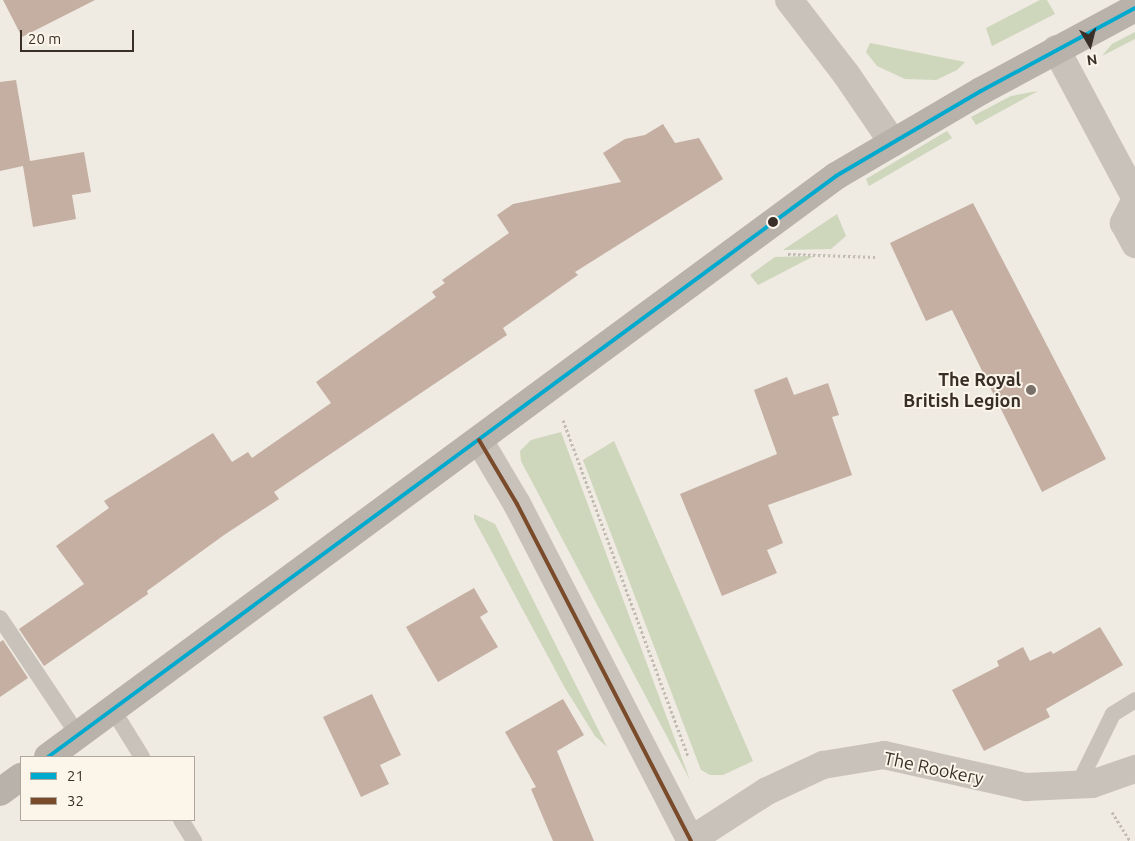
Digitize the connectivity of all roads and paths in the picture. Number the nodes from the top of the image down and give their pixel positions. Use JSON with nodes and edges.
{"nodes":[{"id":1,"x":789,"y":0,"type":"edge"},
{"id":2,"x":1135,"y":8,"type":"edge"},
{"id":3,"x":1056,"y":49,"type":"junction"},
{"id":4,"x":892,"y":143,"type":"junction"},
{"id":5,"x":1135,"y":196,"type":"edge"},
{"id":6,"x":1135,"y":201,"type":"edge"},
{"id":7,"x":753,"y":235,"type":"junction"},
{"id":8,"x":1135,"y":244,"type":"edge"},
{"id":9,"x":875,"y":257,"type":"dead end"},
{"id":10,"x":551,"y":389,"type":"junction"},
{"id":11,"x":480,"y":440,"type":"junction"},
{"id":12,"x":0,"y":618,"type":"edge"},
{"id":13,"x":1135,"y":700,"type":"edge"},
{"id":14,"x":113,"y":710,"type":"junction"},
{"id":15,"x":78,"y":735,"type":"junction"},
{"id":16,"x":49,"y":756,"type":"edge"},
{"id":17,"x":141,"y":756,"type":"edge"},
{"id":18,"x":689,"y":760,"type":"dead end"},
{"id":19,"x":1135,"y":769,"type":"edge"},
{"id":20,"x":20,"y":778,"type":"edge"},
{"id":21,"x":1078,"y":785,"type":"junction"},
{"id":22,"x":0,"y":792,"type":"edge"},
{"id":23,"x":182,"y":821,"type":"edge"},
{"id":24,"x":691,"y":840,"type":"edge"},
{"id":25,"x":194,"y":841,"type":"edge"}],
"edges":[{"from":1,"to":4,"type":"street"},
{"from":2,"to":3,"type":"main road"},
{"from":3,"to":4,"type":"main road"},
{"from":3,"to":5,"type":"street"},
{"from":4,"to":7,"type":"main road"},
{"from":6,"to":8,"type":"street"},
{"from":7,"to":9,"type":"path"},
{"from":7,"to":10,"type":"main road"},
{"from":10,"to":11,"type":"main road"},
{"from":10,"to":18,"type":"path"},
{"from":11,"to":14,"type":"main road"},
{"from":11,"to":24,"type":"street"},
{"from":12,"to":15,"type":"lane"},
{"from":13,"to":21,"type":"lane"},
{"from":14,"to":15,"type":"main road"},
{"from":14,"to":17,"type":"lane"},
{"from":15,"to":16,"type":"main road"},
{"from":19,"to":21,"type":"street","name":"The Rookery"},
{"from":20,"to":22,"type":"main road"},
{"from":21,"to":24,"type":"street","name":"The Rookery"},
{"from":23,"to":25,"type":"lane"}]}
